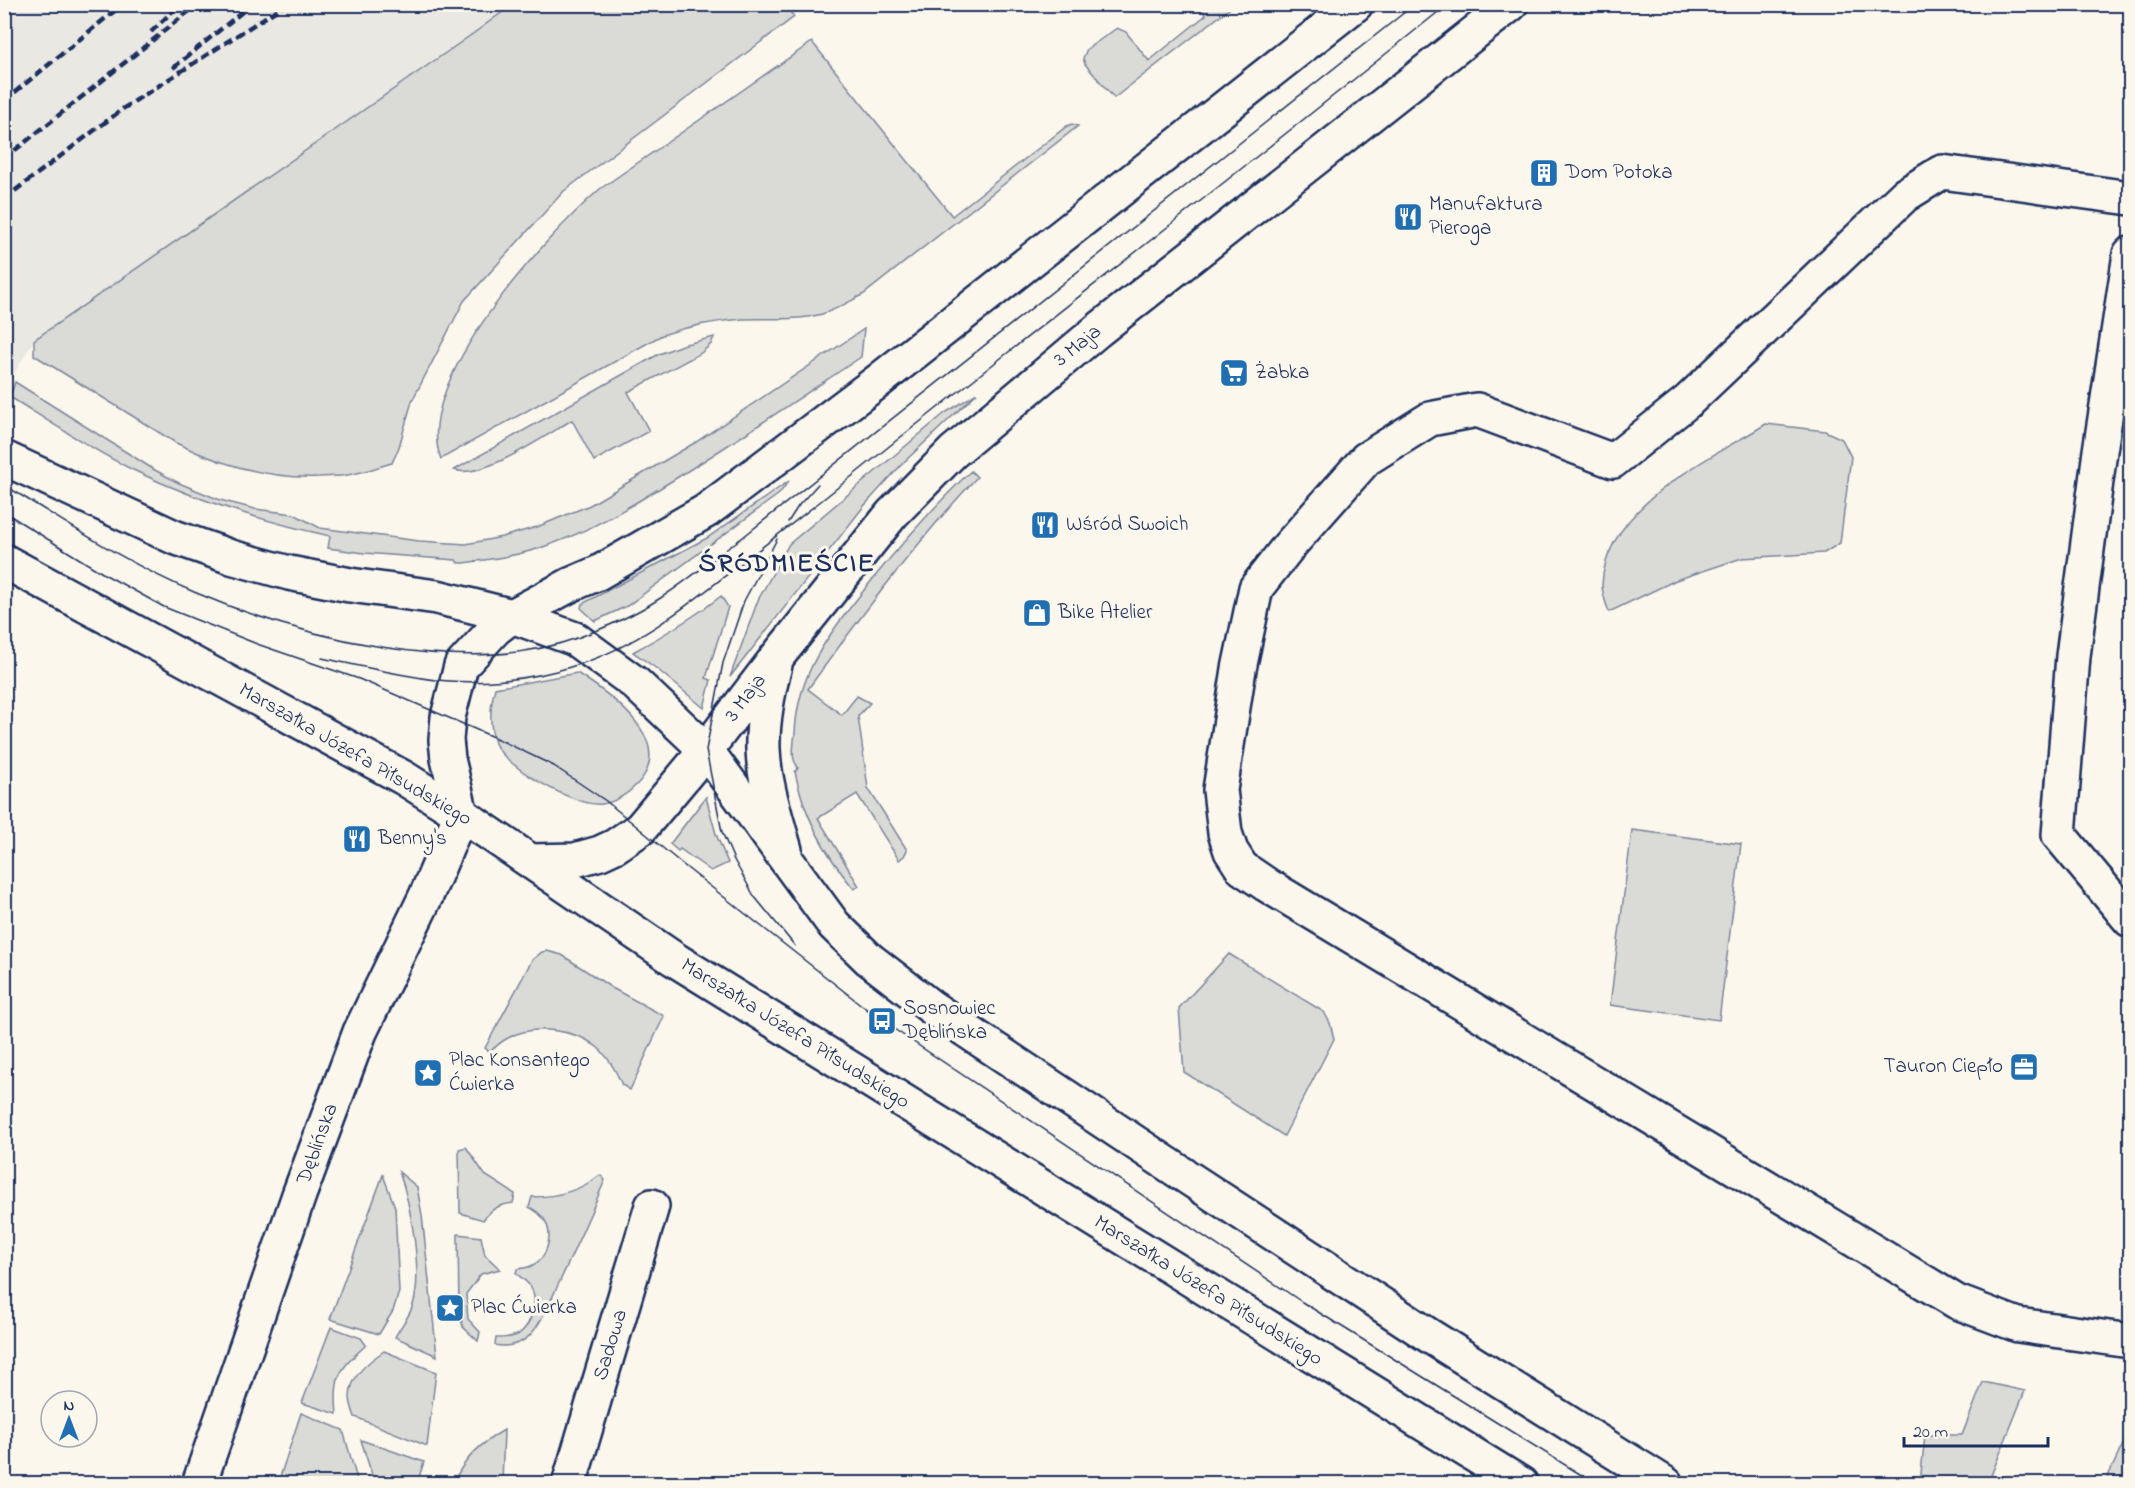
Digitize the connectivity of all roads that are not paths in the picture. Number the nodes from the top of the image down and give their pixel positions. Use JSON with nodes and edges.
{"nodes":[{"id":1,"x":1356,"y":4,"type":"edge"},
{"id":2,"x":1511,"y":4,"type":"edge"},
{"id":3,"x":2130,"y":198,"type":"edge"},
{"id":4,"x":2130,"y":254,"type":"edge"},
{"id":5,"x":4,"y":440,"type":"edge"},
{"id":6,"x":4,"y":458,"type":"edge"},
{"id":7,"x":117,"y":510,"type":"junction"},
{"id":8,"x":4,"y":548,"type":"edge"},
{"id":9,"x":4,"y":561,"type":"edge"},
{"id":10,"x":64,"y":593,"type":"junction"},
{"id":11,"x":512,"y":616,"type":"junction"},
{"id":12,"x":777,"y":657,"type":"junction"},
{"id":13,"x":706,"y":750,"type":"junction"},
{"id":14,"x":461,"y":814,"type":"junction"},
{"id":15,"x":531,"y":861,"type":"junction"},
{"id":16,"x":790,"y":867,"type":"junction"},
{"id":17,"x":2130,"y":920,"type":"edge"},
{"id":18,"x":652,"y":1206,"type":"dead end"},
{"id":19,"x":2130,"y":1341,"type":"edge"},
{"id":20,"x":199,"y":1484,"type":"edge"},
{"id":21,"x":569,"y":1484,"type":"edge"},
{"id":22,"x":1521,"y":1484,"type":"edge"},
{"id":23,"x":1666,"y":1484,"type":"edge"}],
"edges":[{"from":1,"to":11,"type":"main road"},
{"from":2,"to":12,"type":"main road","name":"3 Maja"},
{"from":3,"to":19,"type":"main road"},
{"from":4,"to":17,"type":"main road"},
{"from":5,"to":7,"type":"main road"},
{"from":6,"to":7,"type":"main road"},
{"from":7,"to":11,"type":"main road"},
{"from":8,"to":10,"type":"main road","name":"Marszałka Józefa Piłsudskiego"},
{"from":9,"to":10,"type":"main road","name":"Marszałka Józefa Piłsudskiego"},
{"from":10,"to":14,"type":"main road","name":"Marszałka Józefa Piłsudskiego"},
{"from":11,"to":13,"type":"main road"},
{"from":11,"to":14,"type":"main road"},
{"from":12,"to":13,"type":"main road","name":"3 Maja"},
{"from":12,"to":16,"type":"main road"},
{"from":13,"to":15,"type":"main road","name":"3 Maja"},
{"from":13,"to":16,"type":"main road"},
{"from":14,"to":15,"type":"main road","name":"Marszałka Józefa Piłsudskiego"},
{"from":14,"to":20,"type":"main road","name":"Dęblińska"},
{"from":15,"to":22,"type":"main road","name":"Marszałka Józefa Piłsudskiego"},
{"from":16,"to":23,"type":"main road"},
{"from":18,"to":21,"type":"main road","name":"Sadowa"}]}
